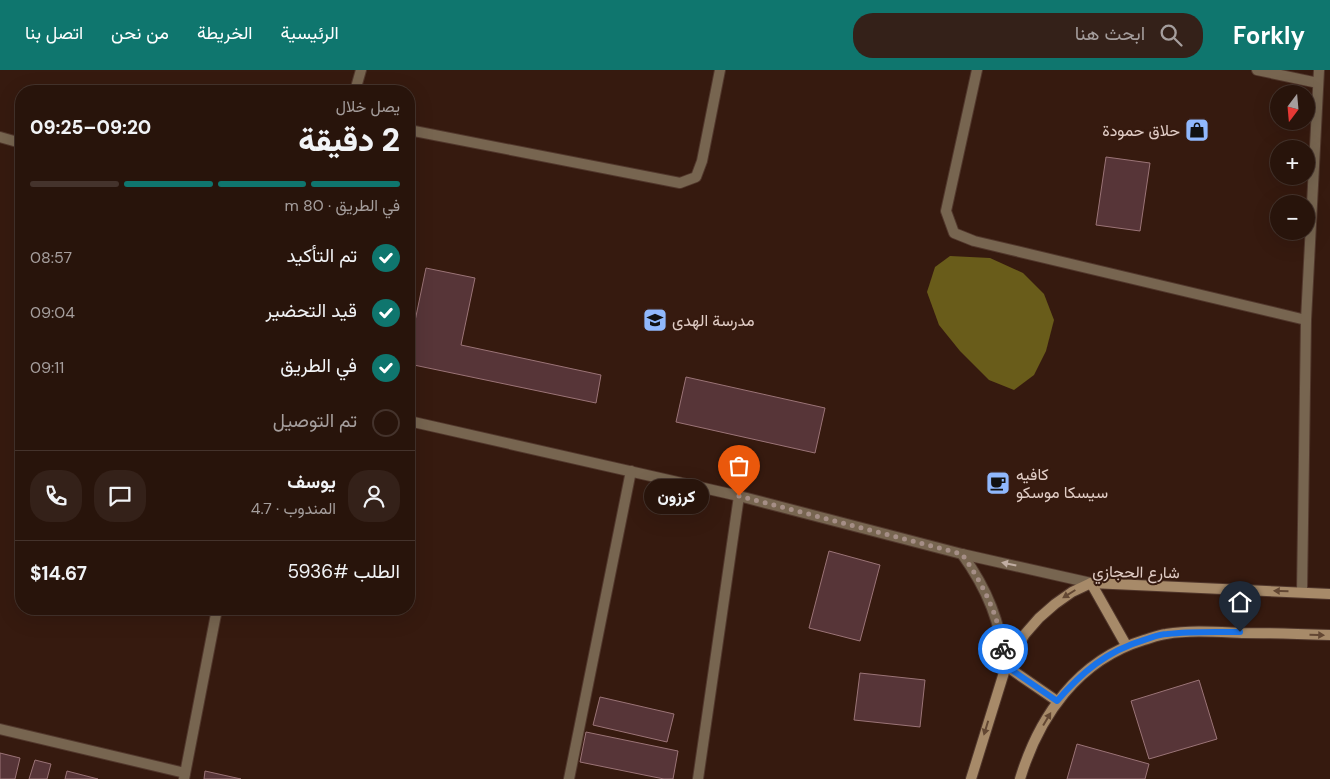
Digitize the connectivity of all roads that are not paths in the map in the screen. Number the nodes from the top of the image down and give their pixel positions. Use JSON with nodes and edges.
{"nodes":[{"id":1,"x":361,"y":70,"type":"edge"},
{"id":2,"x":720,"y":70,"type":"edge"},
{"id":3,"x":977,"y":70,"type":"edge"},
{"id":4,"x":1257,"y":70,"type":"edge"},
{"id":5,"x":1319,"y":70,"type":"edge"},
{"id":6,"x":1318,"y":83,"type":"junction"},
{"id":7,"x":357,"y":85,"type":"edge"},
{"id":8,"x":415,"y":131,"type":"edge"},
{"id":9,"x":0,"y":137,"type":"edge"},
{"id":10,"x":15,"y":141,"type":"edge"},
{"id":11,"x":1306,"y":320,"type":"junction"},
{"id":12,"x":415,"y":422,"type":"edge"},
{"id":13,"x":632,"y":471,"type":"junction"},
{"id":14,"x":739,"y":496,"type":"junction"},
{"id":15,"x":962,"y":554,"type":"junction"},
{"id":16,"x":1091,"y":583,"type":"junction"},
{"id":17,"x":1302,"y":592,"type":"junction"},
{"id":18,"x":1330,"y":594,"type":"edge"},
{"id":19,"x":216,"y":615,"type":"edge"},
{"id":20,"x":1330,"y":635,"type":"edge"},
{"id":21,"x":1126,"y":645,"type":"junction"},
{"id":22,"x":1006,"y":666,"type":"junction"},
{"id":23,"x":1057,"y":701,"type":"junction"},
{"id":24,"x":0,"y":729,"type":"edge"},
{"id":25,"x":184,"y":776,"type":"edge"},
{"id":26,"x":569,"y":779,"type":"edge"},
{"id":27,"x":698,"y":779,"type":"edge"},
{"id":28,"x":971,"y":779,"type":"edge"},
{"id":29,"x":1020,"y":779,"type":"edge"}],
"edges":[{"from":1,"to":7,"type":"street"},
{"from":2,"to":8,"type":"street"},
{"from":3,"to":11,"type":"street"},
{"from":4,"to":6,"type":"street"},
{"from":5,"to":6,"type":"street"},
{"from":6,"to":11,"type":"street"},
{"from":9,"to":10,"type":"street"},
{"from":11,"to":17,"type":"street"},
{"from":12,"to":13,"type":"street"},
{"from":13,"to":14,"type":"street"},
{"from":13,"to":26,"type":"street"},
{"from":14,"to":15,"type":"street"},
{"from":14,"to":27,"type":"street"},
{"from":16,"to":15,"type":"street","one_way":true},
{"from":15,"to":22,"type":"street"},
{"from":17,"to":16,"type":"main road","name":"شارع الحجازي","one_way":true},
{"from":16,"to":21,"type":"main road"},
{"from":16,"to":22,"type":"main road","name":"شارع الحجازي","one_way":true},
{"from":17,"to":18,"type":"main road","name":"شارع الحجازي"},
{"from":19,"to":25,"type":"street"},
{"from":21,"to":20,"type":"main road","one_way":true},
{"from":21,"to":23,"type":"main road"},
{"from":22,"to":23,"type":"main road"},
{"from":22,"to":28,"type":"main road","name":"شارع الحجازي","one_way":true},
{"from":29,"to":23,"type":"main road","one_way":true},
{"from":24,"to":25,"type":"street"}]}
